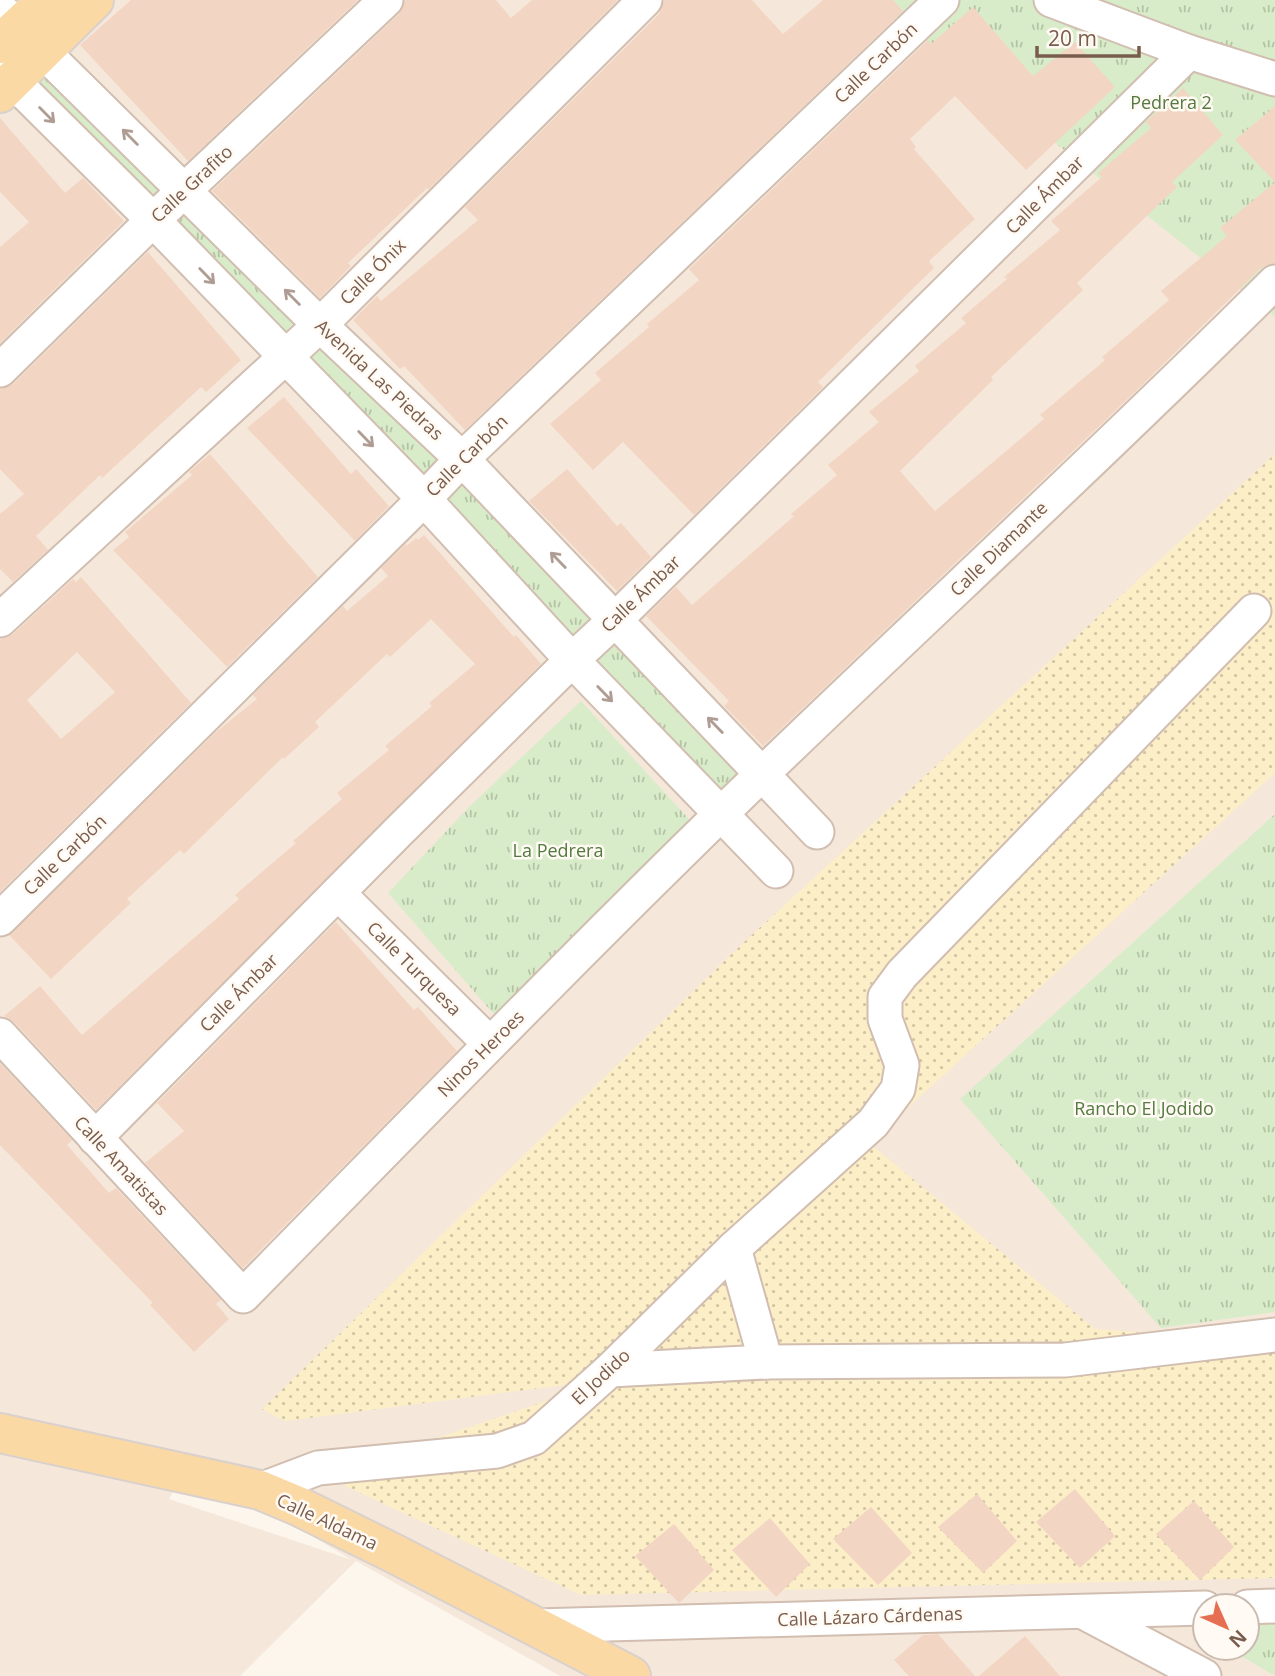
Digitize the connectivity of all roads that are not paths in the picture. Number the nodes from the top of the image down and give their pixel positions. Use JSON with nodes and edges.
{"nodes":[{"id":1,"x":47,"y":0,"type":"edge"},
{"id":2,"x":94,"y":0,"type":"edge"},
{"id":3,"x":386,"y":0,"type":"edge"},
{"id":4,"x":645,"y":0,"type":"edge"},
{"id":5,"x":942,"y":0,"type":"edge"},
{"id":6,"x":1051,"y":0,"type":"edge"},
{"id":7,"x":15,"y":33,"type":"edge"},
{"id":8,"x":1189,"y":52,"type":"junction"},
{"id":9,"x":4,"y":79,"type":"edge"},
{"id":10,"x":1275,"y":79,"type":"edge"},
{"id":11,"x":186,"y":191,"type":"junction"},
{"id":12,"x":153,"y":220,"type":"junction"},
{"id":13,"x":1275,"y":282,"type":"edge"},
{"id":14,"x":320,"y":325,"type":"junction"},
{"id":15,"x":285,"y":356,"type":"junction"},
{"id":16,"x":0,"y":370,"type":"edge"},
{"id":17,"x":462,"y":458,"type":"junction"},
{"id":18,"x":424,"y":499,"type":"junction"},
{"id":19,"x":1254,"y":611,"type":"dead end"},
{"id":20,"x":0,"y":620,"type":"edge"},
{"id":21,"x":615,"y":620,"type":"junction"},
{"id":22,"x":572,"y":660,"type":"junction"},
{"id":23,"x":762,"y":774,"type":"junction"},
{"id":24,"x":721,"y":814,"type":"junction"},
{"id":25,"x":817,"y":832,"type":"dead end"},
{"id":26,"x":776,"y":871,"type":"dead end"},
{"id":27,"x":338,"y":893,"type":"junction"},
{"id":28,"x":0,"y":919,"type":"edge"},
{"id":29,"x":0,"y":1035,"type":"edge"},
{"id":30,"x":490,"y":1044,"type":"junction"},
{"id":31,"x":95,"y":1138,"type":"junction"},
{"id":32,"x":734,"y":1248,"type":"junction"},
{"id":33,"x":243,"y":1296,"type":"joint"},
{"id":34,"x":1275,"y":1335,"type":"edge"},
{"id":35,"x":766,"y":1362,"type":"junction"},
{"id":36,"x":610,"y":1370,"type":"junction"},
{"id":37,"x":0,"y":1433,"type":"edge"},
{"id":38,"x":260,"y":1490,"type":"junction"},
{"id":39,"x":1191,"y":1608,"type":"edge"},
{"id":40,"x":1082,"y":1611,"type":"junction"},
{"id":41,"x":535,"y":1626,"type":"junction"},
{"id":42,"x":631,"y":1676,"type":"edge"},
{"id":43,"x":1204,"y":1676,"type":"edge"}],
"edges":[{"from":1,"to":7,"type":"main road"},
{"from":2,"to":7,"type":"main road"},
{"from":3,"to":11,"type":"street","name":"Calle Grafito"},
{"from":4,"to":14,"type":"street","name":"Calle Ónix"},
{"from":5,"to":17,"type":"street","name":"Calle Carbón"},
{"from":6,"to":8,"type":"street"},
{"from":7,"to":9,"type":"main road"},
{"from":11,"to":7,"type":"street","name":"Avenida Las Piedras","one_way":true},
{"from":8,"to":10,"type":"street"},
{"from":8,"to":21,"type":"street","name":"Calle Ámbar"},
{"from":9,"to":12,"type":"street","one_way":true},
{"from":11,"to":12,"type":"street","name":"Calle Grafito"},
{"from":14,"to":11,"type":"street","name":"Avenida Las Piedras","one_way":true},
{"from":12,"to":15,"type":"street","one_way":true},
{"from":12,"to":16,"type":"street","name":"Calle Grafito"},
{"from":13,"to":23,"type":"street","name":"Calle Diamante"},
{"from":14,"to":15,"type":"street","name":"Calle Ónix"},
{"from":14,"to":17,"type":"street","name":"Avenida Las Piedras"},
{"from":15,"to":18,"type":"street","one_way":true},
{"from":15,"to":20,"type":"street","name":"Calle Ónix"},
{"from":17,"to":18,"type":"street","name":"Calle Carbón"},
{"from":21,"to":17,"type":"street","name":"Avenida Las Piedras","one_way":true},
{"from":18,"to":22,"type":"street"},
{"from":18,"to":28,"type":"street","name":"Calle Carbón"},
{"from":19,"to":32,"type":"street","name":"El Jodido"},
{"from":21,"to":22,"type":"street","name":"Calle Ámbar"},
{"from":23,"to":21,"type":"street","name":"Avenida Las Piedras","one_way":true},
{"from":22,"to":24,"type":"street","one_way":true},
{"from":22,"to":27,"type":"street","name":"Calle Ámbar"},
{"from":23,"to":24,"type":"street","name":"Calle Diamante"},
{"from":23,"to":25,"type":"street","name":"Avenida Las Piedras"},
{"from":24,"to":26,"type":"street"},
{"from":24,"to":30,"type":"street","name":"Ninos Heroes"},
{"from":27,"to":30,"type":"street","name":"Calle Turquesa"},
{"from":27,"to":31,"type":"street","name":"Calle Ámbar"},
{"from":29,"to":31,"type":"street","name":"Calle Amatistas"},
{"from":30,"to":33,"type":"street","name":"Ninos Heroes"},
{"from":31,"to":33,"type":"street","name":"Calle Amatistas"},
{"from":32,"to":35,"type":"street"},
{"from":32,"to":36,"type":"street","name":"El Jodido"},
{"from":34,"to":35,"type":"street"},
{"from":35,"to":36,"type":"street"},
{"from":36,"to":38,"type":"street","name":"El Jodido"},
{"from":37,"to":38,"type":"main road","name":"Calle Aldama"},
{"from":38,"to":41,"type":"main road","name":"Calle Aldama"},
{"from":39,"to":40,"type":"street","name":"Calle Lázaro Cárdenas"},
{"from":40,"to":41,"type":"street","name":"Calle Lázaro Cárdenas"},
{"from":40,"to":43,"type":"street"},
{"from":41,"to":42,"type":"main road","name":"Calle Aldama"}]}
